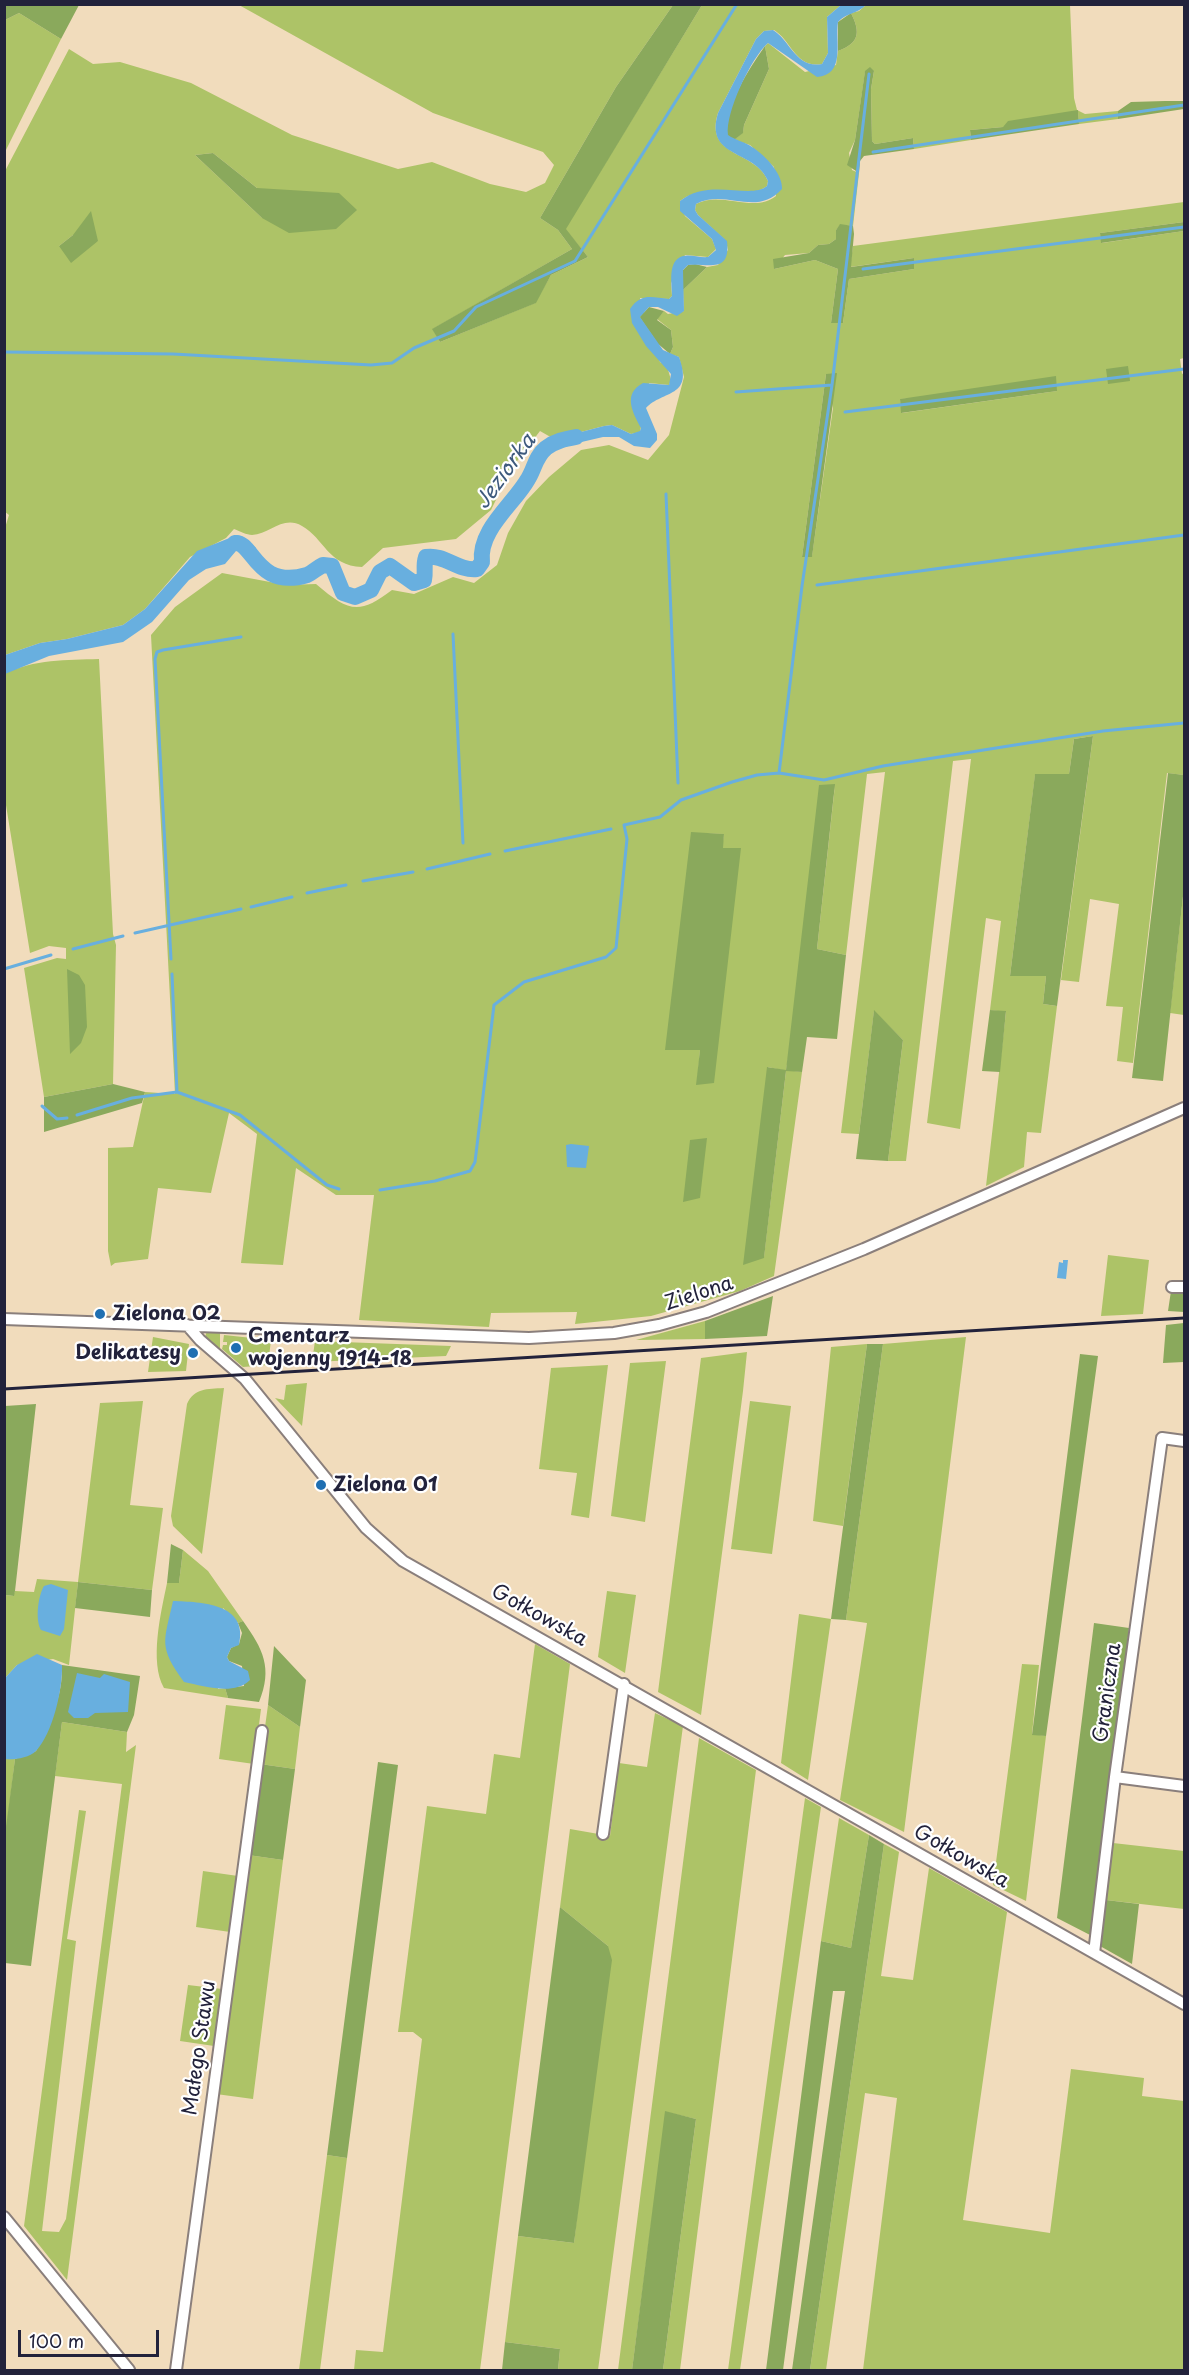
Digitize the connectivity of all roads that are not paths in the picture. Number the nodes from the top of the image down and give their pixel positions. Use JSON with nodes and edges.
{"nodes":[{"id":1,"x":1185,"y":1108,"type":"edge"},
{"id":2,"x":1172,"y":1287,"type":"dead end"},
{"id":3,"x":1185,"y":1287,"type":"edge"},
{"id":4,"x":4,"y":1319,"type":"edge"},
{"id":5,"x":187,"y":1325,"type":"junction"},
{"id":6,"x":1185,"y":1441,"type":"edge"},
{"id":7,"x":624,"y":1684,"type":"junction"},
{"id":8,"x":262,"y":1731,"type":"dead end"},
{"id":9,"x":1115,"y":1777,"type":"junction"},
{"id":10,"x":1185,"y":1786,"type":"edge"},
{"id":11,"x":603,"y":1834,"type":"dead end"},
{"id":12,"x":1094,"y":1953,"type":"junction"},
{"id":13,"x":1185,"y":2004,"type":"edge"},
{"id":14,"x":4,"y":2217,"type":"edge"},
{"id":15,"x":129,"y":2370,"type":"edge"},
{"id":16,"x":176,"y":2370,"type":"edge"}],
"edges":[{"from":1,"to":5,"type":"street","name":"Zielona"},
{"from":2,"to":3,"type":"street"},
{"from":4,"to":5,"type":"street"},
{"from":5,"to":7,"type":"street","name":"Gołkowska"},
{"from":6,"to":9,"type":"street","name":"Graniczna"},
{"from":7,"to":11,"type":"street"},
{"from":7,"to":12,"type":"street","name":"Gołkowska"},
{"from":8,"to":16,"type":"street","name":"Małego Stawu"},
{"from":9,"to":10,"type":"street"},
{"from":9,"to":12,"type":"street","name":"Graniczna"},
{"from":12,"to":13,"type":"street","name":"Gołkowska"},
{"from":14,"to":15,"type":"street"}]}
